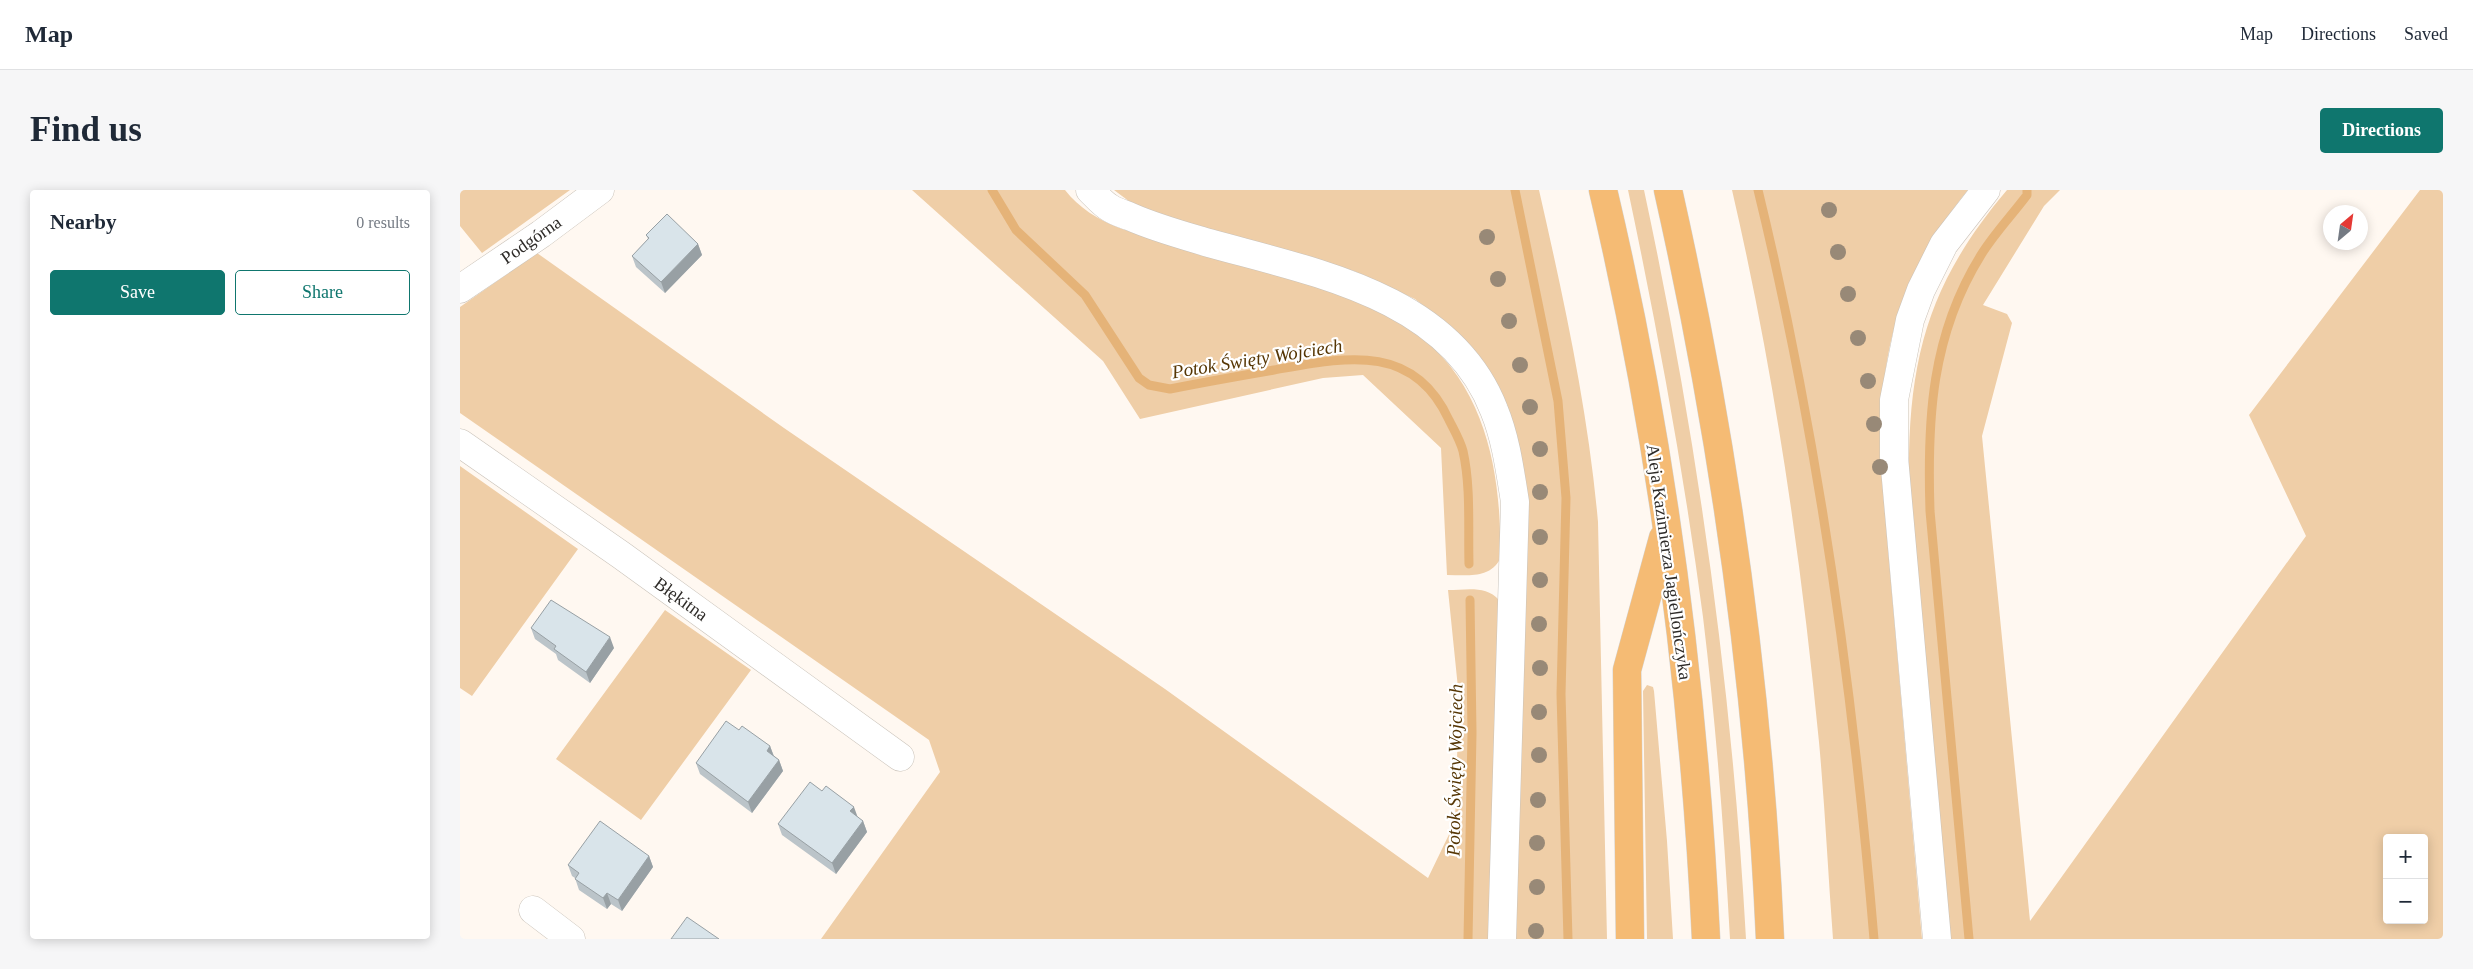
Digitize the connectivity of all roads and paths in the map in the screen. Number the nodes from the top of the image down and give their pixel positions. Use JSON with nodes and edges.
{"nodes":[{"id":1,"x":600,"y":190,"type":"edge"},
{"id":2,"x":1090,"y":190,"type":"edge"},
{"id":3,"x":1603,"y":190,"type":"edge"},
{"id":4,"x":1668,"y":190,"type":"edge"},
{"id":5,"x":1986,"y":190,"type":"edge"},
{"id":6,"x":460,"y":289,"type":"edge"},
{"id":7,"x":460,"y":443,"type":"edge"},
{"id":8,"x":1666,"y":527,"type":"junction"},
{"id":9,"x":900,"y":757,"type":"dead end"},
{"id":10,"x":1762,"y":816,"type":"junction"},
{"id":11,"x":532,"y":910,"type":"dead end"},
{"id":12,"x":571,"y":939,"type":"edge"},
{"id":13,"x":1502,"y":939,"type":"edge"},
{"id":14,"x":1630,"y":939,"type":"edge"},
{"id":15,"x":1706,"y":939,"type":"edge"},
{"id":16,"x":1770,"y":939,"type":"edge"},
{"id":17,"x":1786,"y":939,"type":"edge"},
{"id":18,"x":1937,"y":939,"type":"edge"}],
"edges":[{"from":1,"to":6,"type":"street","name":"Podgórna"},
{"from":2,"to":13,"type":"street"},
{"from":3,"to":8,"type":"highway","name":"Aleja Kazimierza Jagiellończyka"},
{"from":4,"to":10,"type":"highway"},
{"from":5,"to":18,"type":"street"},
{"from":7,"to":9,"type":"street","name":"Błękitna"},
{"from":8,"to":14,"type":"highway"},
{"from":8,"to":15,"type":"highway","name":"Aleja Kazimierza Jagiellończyka"},
{"from":10,"to":16,"type":"highway"},
{"from":10,"to":17,"type":"highway"},
{"from":11,"to":12,"type":"street"}]}
